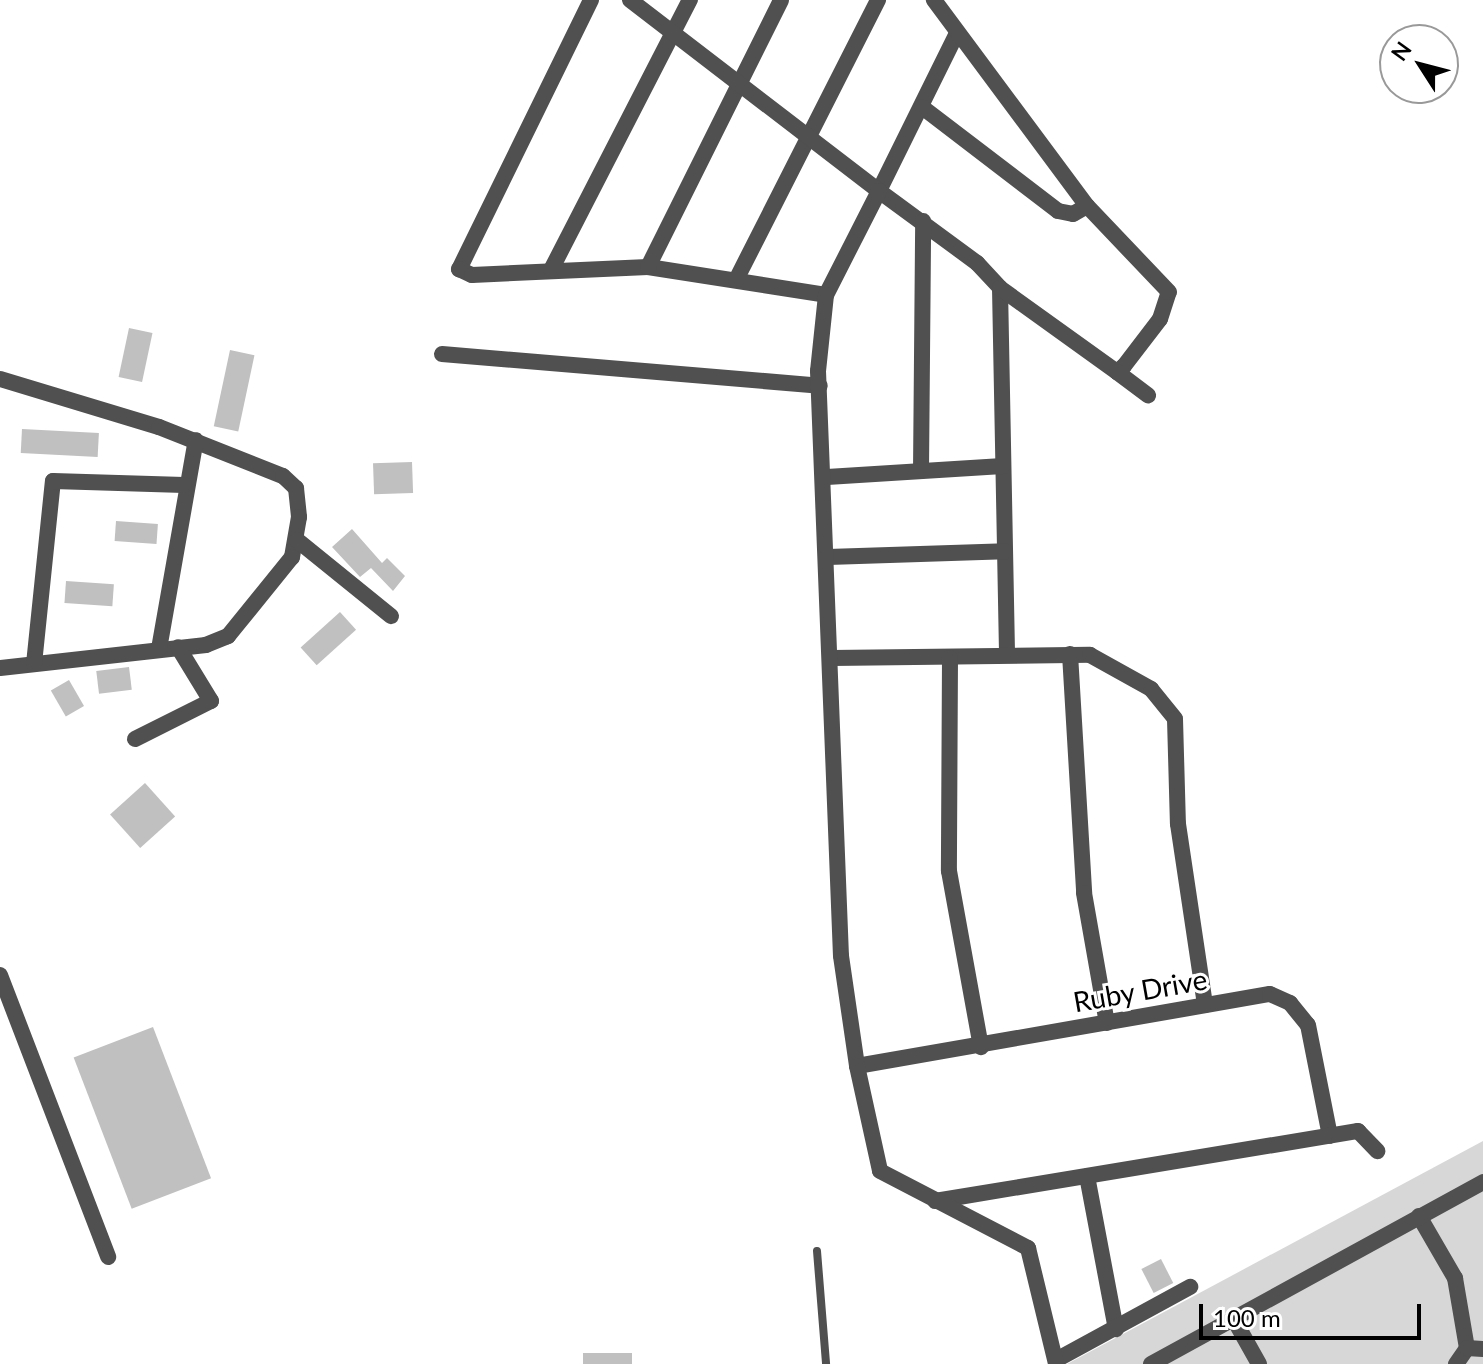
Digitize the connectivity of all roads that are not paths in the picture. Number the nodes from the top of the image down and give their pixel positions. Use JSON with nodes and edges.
{"nodes":[{"id":1,"x":591,"y":0,"type":"edge"},
{"id":2,"x":630,"y":0,"type":"edge"},
{"id":3,"x":690,"y":0,"type":"edge"},
{"id":4,"x":781,"y":0,"type":"edge"},
{"id":5,"x":878,"y":0,"type":"edge"},
{"id":6,"x":934,"y":0,"type":"edge"},
{"id":7,"x":675,"y":31,"type":"junction"},
{"id":8,"x":957,"y":33,"type":"junction"},
{"id":9,"x":739,"y":82,"type":"junction"},
{"id":10,"x":922,"y":107,"type":"junction"},
{"id":11,"x":808,"y":134,"type":"junction"},
{"id":12,"x":879,"y":191,"type":"junction"},
{"id":13,"x":1087,"y":206,"type":"junction"},
{"id":14,"x":923,"y":221,"type":"junction"},
{"id":15,"x":648,"y":267,"type":"junction"},
{"id":16,"x":551,"y":270,"type":"junction"},
{"id":17,"x":736,"y":280,"type":"junction"},
{"id":18,"x":1000,"y":288,"type":"junction"},
{"id":19,"x":826,"y":295,"type":"junction"},
{"id":20,"x":442,"y":354,"type":"dead end"},
{"id":21,"x":1117,"y":372,"type":"junction"},
{"id":22,"x":0,"y":379,"type":"edge"},
{"id":23,"x":820,"y":386,"type":"junction"},
{"id":24,"x":1148,"y":395,"type":"dead end"},
{"id":25,"x":196,"y":440,"type":"junction"},
{"id":26,"x":1003,"y":466,"type":"junction"},
{"id":27,"x":921,"y":471,"type":"junction"},
{"id":28,"x":827,"y":477,"type":"junction"},
{"id":29,"x":184,"y":485,"type":"junction"},
{"id":30,"x":297,"y":540,"type":"junction"},
{"id":31,"x":1005,"y":551,"type":"junction"},
{"id":32,"x":828,"y":557,"type":"junction"},
{"id":33,"x":391,"y":616,"type":"dead end"},
{"id":34,"x":178,"y":647,"type":"junction"},
{"id":35,"x":159,"y":649,"type":"junction"},
{"id":36,"x":1070,"y":654,"type":"junction"},
{"id":37,"x":1007,"y":655,"type":"junction"},
{"id":38,"x":832,"y":658,"type":"junction"},
{"id":39,"x":950,"y":658,"type":"junction"},
{"id":40,"x":34,"y":664,"type":"junction"},
{"id":41,"x":0,"y":668,"type":"edge"},
{"id":42,"x":135,"y":739,"type":"dead end"},
{"id":43,"x":0,"y":975,"type":"edge"},
{"id":44,"x":1205,"y":1005,"type":"junction"},
{"id":45,"x":1107,"y":1023,"type":"junction"},
{"id":46,"x":981,"y":1047,"type":"junction"},
{"id":47,"x":857,"y":1066,"type":"junction"},
{"id":48,"x":1330,"y":1136,"type":"junction"},
{"id":49,"x":1377,"y":1151,"type":"dead end"},
{"id":50,"x":1087,"y":1176,"type":"junction"},
{"id":51,"x":1483,"y":1182,"type":"edge"},
{"id":52,"x":935,"y":1201,"type":"junction"},
{"id":53,"x":1419,"y":1216,"type":"junction"},
{"id":54,"x":817,"y":1251,"type":"dead end"},
{"id":55,"x":108,"y":1257,"type":"dead end"},
{"id":56,"x":1190,"y":1287,"type":"dead end"},
{"id":57,"x":1236,"y":1323,"type":"junction"},
{"id":58,"x":1116,"y":1329,"type":"junction"},
{"id":59,"x":1475,"y":1348,"type":"edge"},
{"id":60,"x":1056,"y":1362,"type":"edge"},
{"id":61,"x":826,"y":1364,"type":"edge"},
{"id":62,"x":1151,"y":1364,"type":"edge"},
{"id":63,"x":1259,"y":1364,"type":"edge"},
{"id":64,"x":1456,"y":1364,"type":"edge"}],
"edges":[{"from":1,"to":16,"type":"street"},
{"from":2,"to":7,"type":"street"},
{"from":3,"to":7,"type":"street"},
{"from":4,"to":9,"type":"street"},
{"from":5,"to":11,"type":"street"},
{"from":6,"to":8,"type":"street"},
{"from":7,"to":9,"type":"street"},
{"from":7,"to":16,"type":"street"},
{"from":8,"to":10,"type":"street"},
{"from":8,"to":13,"type":"street"},
{"from":9,"to":11,"type":"street"},
{"from":9,"to":15,"type":"street"},
{"from":10,"to":12,"type":"street"},
{"from":10,"to":13,"type":"street"},
{"from":11,"to":12,"type":"street"},
{"from":11,"to":17,"type":"street"},
{"from":12,"to":14,"type":"street"},
{"from":12,"to":19,"type":"street"},
{"from":13,"to":21,"type":"street"},
{"from":14,"to":18,"type":"street"},
{"from":14,"to":27,"type":"street"},
{"from":15,"to":16,"type":"street"},
{"from":15,"to":17,"type":"street"},
{"from":17,"to":19,"type":"street"},
{"from":18,"to":21,"type":"street"},
{"from":18,"to":26,"type":"street"},
{"from":19,"to":23,"type":"street"},
{"from":20,"to":23,"type":"street"},
{"from":21,"to":24,"type":"street"},
{"from":22,"to":25,"type":"street"},
{"from":23,"to":28,"type":"street"},
{"from":25,"to":29,"type":"street"},
{"from":25,"to":30,"type":"street"},
{"from":26,"to":27,"type":"street"},
{"from":26,"to":31,"type":"street"},
{"from":27,"to":28,"type":"street"},
{"from":28,"to":32,"type":"street"},
{"from":29,"to":35,"type":"street"},
{"from":29,"to":40,"type":"street"},
{"from":30,"to":33,"type":"street"},
{"from":30,"to":34,"type":"street"},
{"from":31,"to":32,"type":"street"},
{"from":31,"to":37,"type":"street"},
{"from":32,"to":38,"type":"street"},
{"from":34,"to":35,"type":"street"},
{"from":34,"to":42,"type":"street"},
{"from":35,"to":40,"type":"street"},
{"from":36,"to":37,"type":"street"},
{"from":36,"to":44,"type":"street"},
{"from":36,"to":45,"type":"street"},
{"from":37,"to":39,"type":"street"},
{"from":38,"to":39,"type":"street"},
{"from":38,"to":47,"type":"street"},
{"from":39,"to":46,"type":"street"},
{"from":40,"to":41,"type":"street"},
{"from":43,"to":55,"type":"street"},
{"from":44,"to":45,"type":"street","name":"Ruby Drive"},
{"from":44,"to":48,"type":"street","name":"Ruby Drive"},
{"from":45,"to":46,"type":"street","name":"Ruby Drive"},
{"from":46,"to":47,"type":"street","name":"Ruby Drive"},
{"from":47,"to":52,"type":"street"},
{"from":48,"to":49,"type":"street"},
{"from":48,"to":50,"type":"street"},
{"from":50,"to":52,"type":"street"},
{"from":50,"to":58,"type":"street"},
{"from":51,"to":53,"type":"street"},
{"from":52,"to":60,"type":"street"},
{"from":53,"to":57,"type":"street"},
{"from":53,"to":59,"type":"street"},
{"from":54,"to":61,"type":"lane"},
{"from":56,"to":58,"type":"street"},
{"from":57,"to":62,"type":"street"},
{"from":57,"to":63,"type":"street"},
{"from":58,"to":60,"type":"street"},
{"from":59,"to":64,"type":"street"}]}
